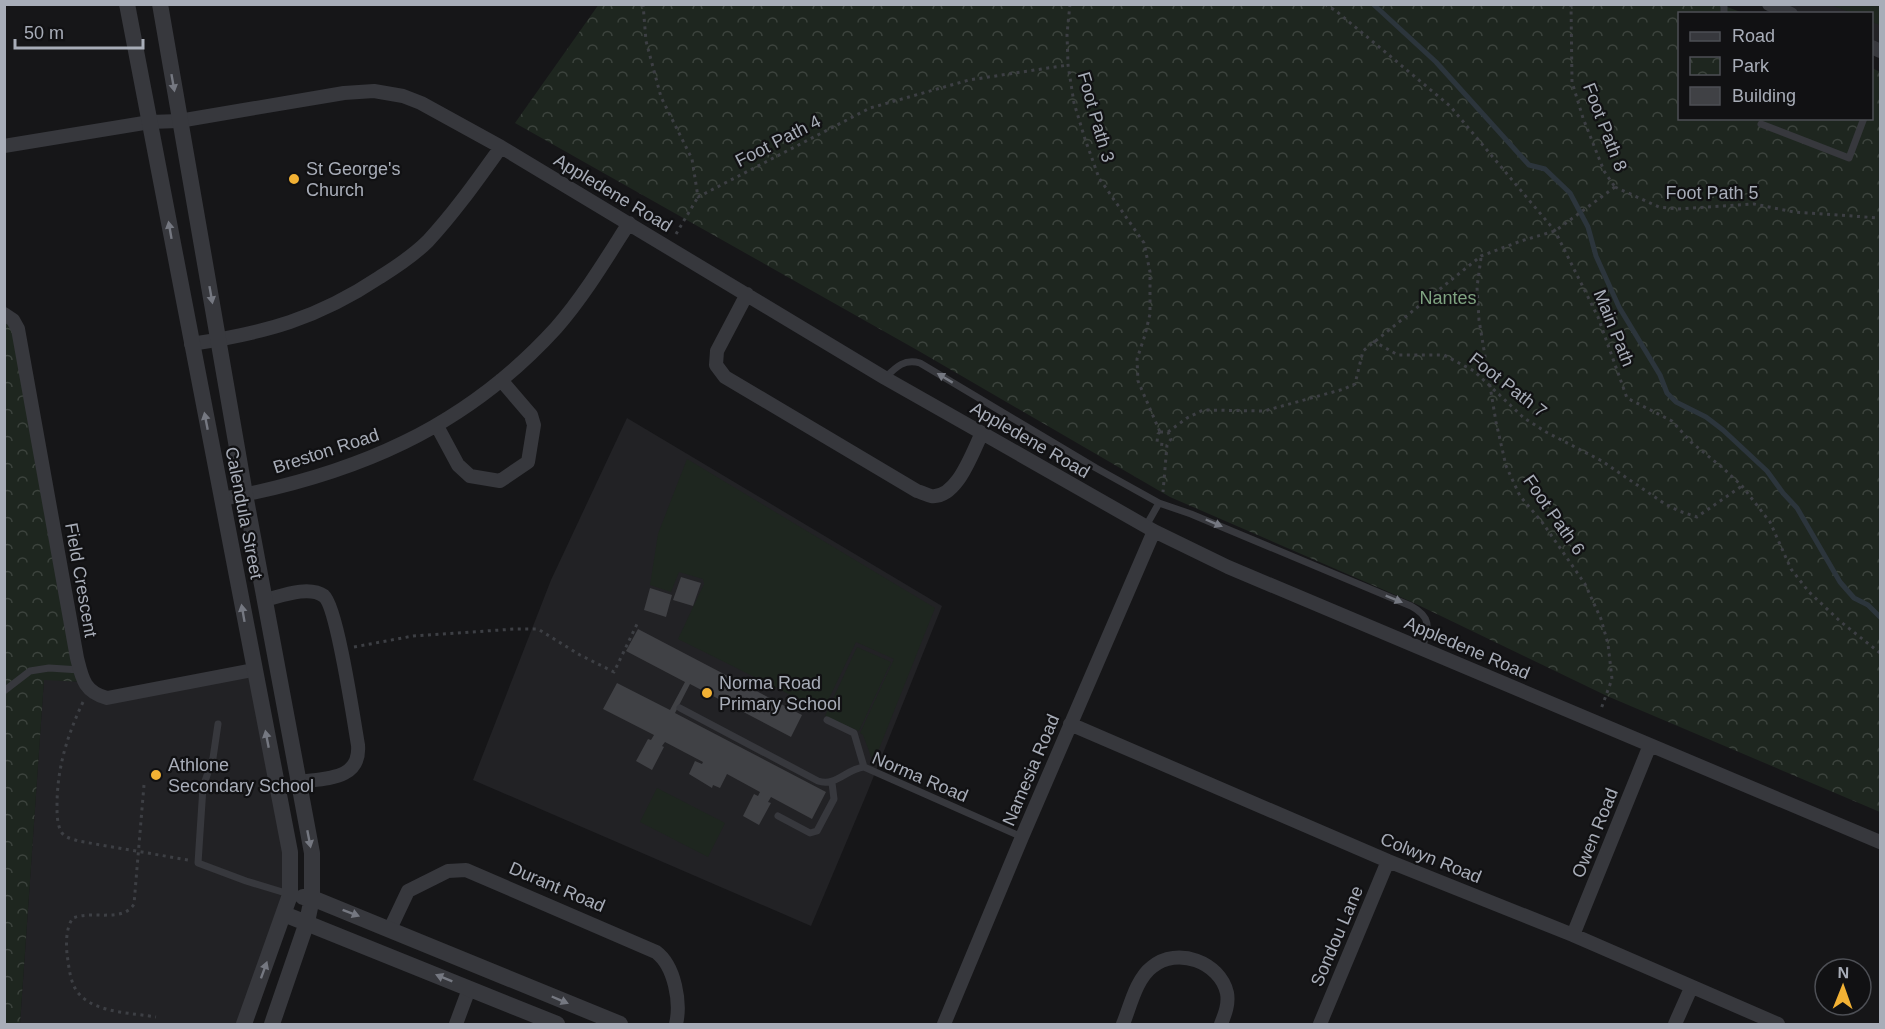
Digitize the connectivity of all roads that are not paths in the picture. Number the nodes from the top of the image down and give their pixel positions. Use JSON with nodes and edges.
{"nodes":[{"id":1,"x":127,"y":4,"type":"edge"},
{"id":2,"x":160,"y":4,"type":"edge"},
{"id":3,"x":1769,"y":4,"type":"edge"},
{"id":4,"x":1787,"y":12,"type":"edge"},
{"id":5,"x":1863,"y":120,"type":"edge"},
{"id":6,"x":179,"y":121,"type":"junction"},
{"id":7,"x":150,"y":122,"type":"junction"},
{"id":8,"x":1761,"y":124,"type":"dead end"},
{"id":9,"x":4,"y":146,"type":"edge"},
{"id":10,"x":501,"y":147,"type":"junction"},
{"id":11,"x":629,"y":224,"type":"junction"},
{"id":12,"x":747,"y":294,"type":"junction"},
{"id":13,"x":4,"y":314,"type":"edge"},
{"id":14,"x":220,"y":340,"type":"junction"},
{"id":15,"x":191,"y":345,"type":"junction"},
{"id":16,"x":885,"y":378,"type":"junction"},
{"id":17,"x":501,"y":380,"type":"junction"},
{"id":18,"x":437,"y":426,"type":"junction"},
{"id":19,"x":982,"y":433,"type":"junction"},
{"id":20,"x":245,"y":494,"type":"junction"},
{"id":21,"x":222,"y":499,"type":"junction"},
{"id":22,"x":1159,"y":502,"type":"junction"},
{"id":23,"x":1150,"y":529,"type":"junction"},
{"id":24,"x":265,"y":600,"type":"junction"},
{"id":25,"x":1422,"y":649,"type":"junction"},
{"id":26,"x":80,"y":670,"type":"junction"},
{"id":27,"x":253,"y":670,"type":"junction"},
{"id":28,"x":4,"y":691,"type":"edge"},
{"id":29,"x":680,"y":708,"type":"dead end"},
{"id":30,"x":827,"y":720,"type":"dead end"},
{"id":31,"x":218,"y":724,"type":"dead end"},
{"id":32,"x":1070,"y":724,"type":"junction"},
{"id":33,"x":1650,"y":745,"type":"junction"},
{"id":34,"x":864,"y":767,"type":"junction"},
{"id":35,"x":298,"y":782,"type":"junction"},
{"id":36,"x":832,"y":783,"type":"junction"},
{"id":37,"x":778,"y":816,"type":"dead end"},
{"id":38,"x":1022,"y":837,"type":"junction"},
{"id":39,"x":1881,"y":842,"type":"edge"},
{"id":40,"x":1388,"y":861,"type":"junction"},
{"id":41,"x":290,"y":895,"type":"junction"},
{"id":42,"x":312,"y":898,"type":"junction"},
{"id":43,"x":284,"y":914,"type":"junction"},
{"id":44,"x":307,"y":922,"type":"junction"},
{"id":45,"x":390,"y":928,"type":"junction"},
{"id":46,"x":1573,"y":935,"type":"junction"},
{"id":47,"x":531,"y":987,"type":"junction"},
{"id":48,"x":1691,"y":988,"type":"junction"},
{"id":49,"x":469,"y":989,"type":"junction"},
{"id":50,"x":521,"y":1010,"type":"junction"},
{"id":51,"x":244,"y":1024,"type":"edge"},
{"id":52,"x":272,"y":1024,"type":"edge"},
{"id":53,"x":456,"y":1024,"type":"edge"},
{"id":54,"x":556,"y":1024,"type":"edge"},
{"id":55,"x":620,"y":1024,"type":"edge"},
{"id":56,"x":676,"y":1024,"type":"edge"},
{"id":57,"x":944,"y":1024,"type":"edge"},
{"id":58,"x":1123,"y":1024,"type":"edge"},
{"id":59,"x":1221,"y":1024,"type":"edge"},
{"id":60,"x":1320,"y":1024,"type":"edge"},
{"id":61,"x":1676,"y":1024,"type":"edge"},
{"id":62,"x":1778,"y":1024,"type":"edge"}],
"edges":[{"from":1,"to":7,"type":"street","name":"Calendula Street"},
{"from":2,"to":6,"type":"street","name":"Calendula Street","one_way":true},
{"from":3,"to":4,"type":"street"},
{"from":5,"to":8,"type":"lane"},
{"from":6,"to":7,"type":"street","name":"Appledene Road"},
{"from":6,"to":10,"type":"street","name":"Appledene Road"},
{"from":6,"to":14,"type":"street","name":"Calendula Street","one_way":true},
{"from":7,"to":9,"type":"street","name":"Appledene Road"},
{"from":15,"to":7,"type":"street","name":"Calendula Street","one_way":true},
{"from":10,"to":11,"type":"street","name":"Appledene Road"},
{"from":10,"to":14,"type":"street"},
{"from":11,"to":12,"type":"street","name":"Appledene Road"},
{"from":11,"to":17,"type":"street","name":"Breston Road"},
{"from":12,"to":16,"type":"street","name":"Appledene Road"},
{"from":12,"to":19,"type":"street"},
{"from":13,"to":26,"type":"street","name":"Field Crescent"},
{"from":14,"to":15,"type":"street"},
{"from":14,"to":20,"type":"street","name":"Calendula Street"},
{"from":21,"to":15,"type":"street","name":"Calendula Street","one_way":true},
{"from":16,"to":19,"type":"street","name":"Appledene Road"},
{"from":22,"to":16,"type":"lane","one_way":true},
{"from":17,"to":18,"type":"street","name":"Breston Road"},
{"from":17,"to":18,"type":"street"},
{"from":18,"to":20,"type":"street","name":"Breston Road"},
{"from":19,"to":23,"type":"street","name":"Appledene Road"},
{"from":20,"to":21,"type":"street","name":"Breston Road"},
{"from":20,"to":24,"type":"street","name":"Calendula Street"},
{"from":27,"to":21,"type":"street","name":"Calendula Street","one_way":true},
{"from":22,"to":23,"type":"lane"},
{"from":22,"to":25,"type":"lane","one_way":true},
{"from":23,"to":25,"type":"street","name":"Appledene Road"},
{"from":23,"to":32,"type":"street","name":"Namesia Road"},
{"from":24,"to":35,"type":"street","name":"Calendula Street"},
{"from":24,"to":35,"type":"street","name":"Calendula Street"},
{"from":25,"to":33,"type":"street","name":"Appledene Road"},
{"from":26,"to":27,"type":"street","name":"Field Crescent"},
{"from":26,"to":28,"type":"lane"},
{"from":41,"to":27,"type":"street","name":"Calendula Street","one_way":true},
{"from":29,"to":36,"type":"lane"},
{"from":30,"to":34,"type":"lane"},
{"from":31,"to":41,"type":"lane"},
{"from":32,"to":38,"type":"street","name":"Namesia Road"},
{"from":32,"to":40,"type":"street","name":"Colwyn Road"},
{"from":33,"to":39,"type":"street","name":"Appledene Road"},
{"from":33,"to":46,"type":"street","name":"Owen Road"},
{"from":34,"to":36,"type":"lane","name":"Norma Road"},
{"from":34,"to":38,"type":"lane","name":"Norma Road"},
{"from":35,"to":42,"type":"street","name":"Calendula Street","one_way":true},
{"from":36,"to":37,"type":"lane"},
{"from":38,"to":57,"type":"street","name":"Namesia Road"},
{"from":40,"to":46,"type":"street","name":"Colwyn Road"},
{"from":40,"to":60,"type":"street","name":"Sondou Lane"},
{"from":41,"to":42,"type":"street"},
{"from":41,"to":43,"type":"street","name":"Calendula Street"},
{"from":42,"to":44,"type":"street","name":"Calendula Street"},
{"from":42,"to":45,"type":"street","one_way":true},
{"from":43,"to":44,"type":"street"},
{"from":51,"to":43,"type":"street","name":"Calendula Street","one_way":true},
{"from":49,"to":44,"type":"street","one_way":true},
{"from":44,"to":52,"type":"street","name":"Calendula Street"},
{"from":45,"to":47,"type":"street"},
{"from":45,"to":56,"type":"street","name":"Durant Road"},
{"from":46,"to":48,"type":"street","name":"Colwyn Road"},
{"from":47,"to":50,"type":"street"},
{"from":47,"to":55,"type":"street","one_way":true},
{"from":48,"to":61,"type":"street"},
{"from":48,"to":62,"type":"street","name":"Colwyn Road"},
{"from":49,"to":50,"type":"street"},
{"from":49,"to":53,"type":"street"},
{"from":50,"to":54,"type":"street"},
{"from":58,"to":59,"type":"street"}]}
